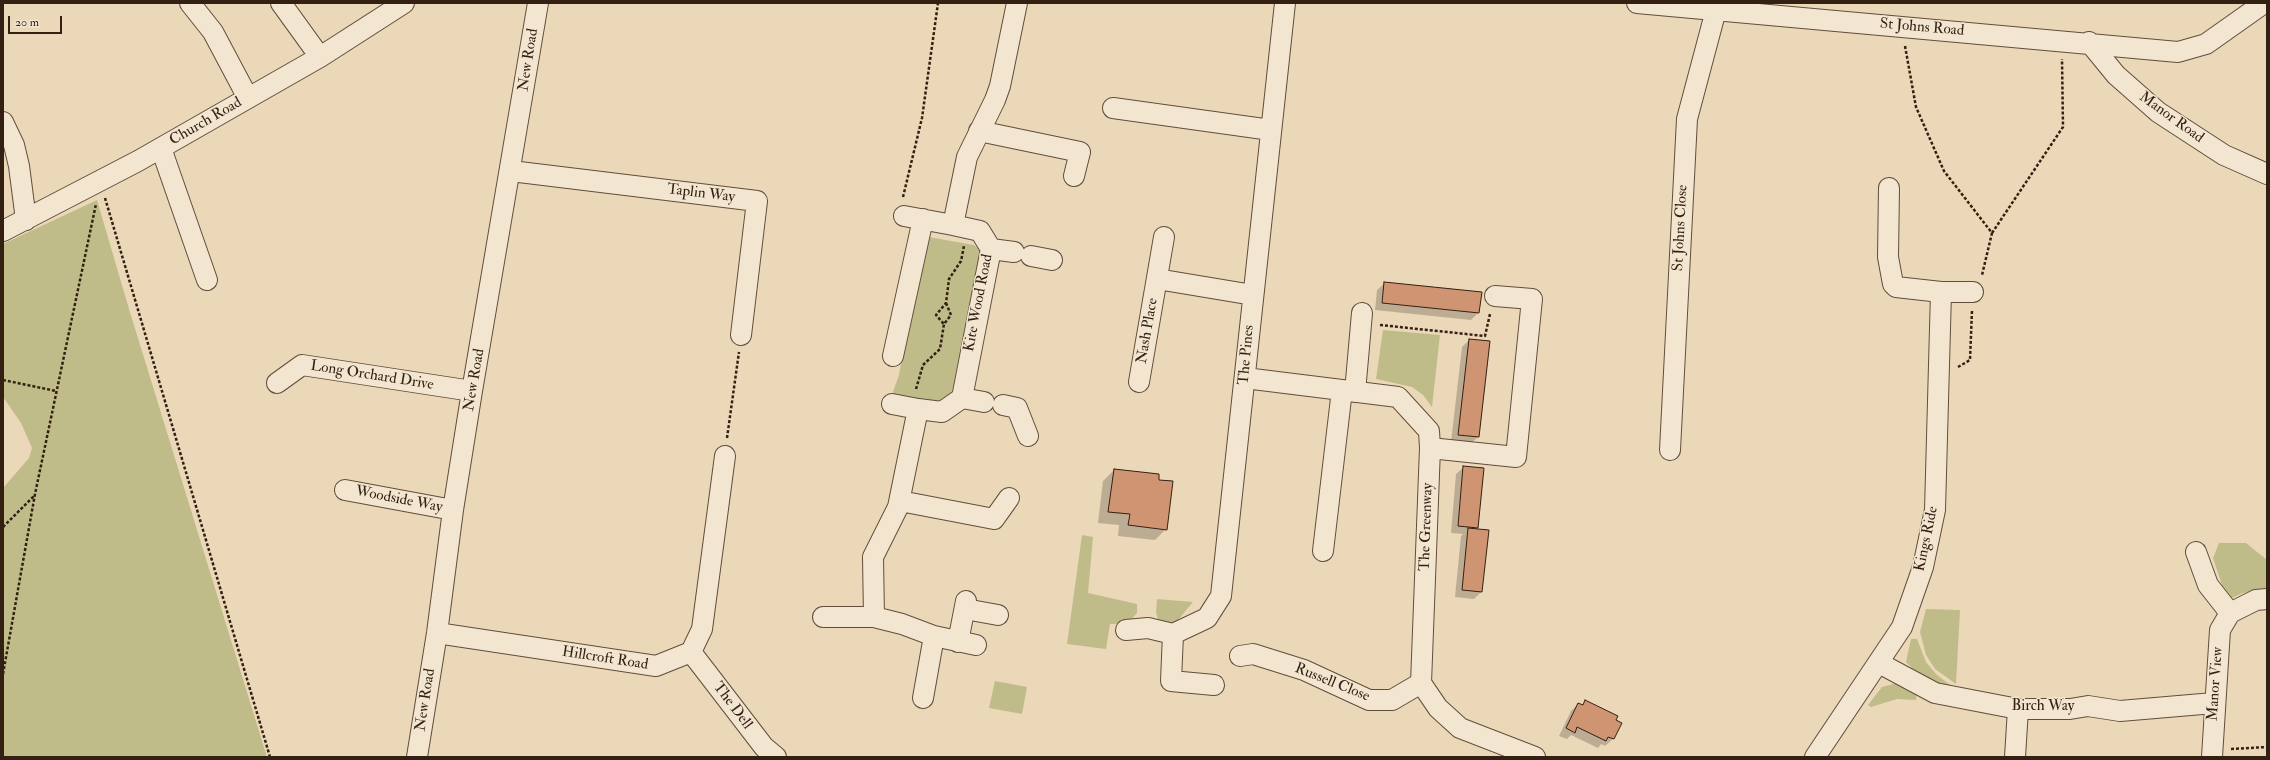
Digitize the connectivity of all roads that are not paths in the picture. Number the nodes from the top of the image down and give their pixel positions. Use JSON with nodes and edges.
{"nodes":[{"id":1,"x":190,"y":3,"type":"edge"},
{"id":2,"x":281,"y":3,"type":"edge"},
{"id":3,"x":404,"y":3,"type":"edge"},
{"id":4,"x":538,"y":3,"type":"edge"},
{"id":5,"x":1017,"y":3,"type":"edge"},
{"id":6,"x":1285,"y":3,"type":"edge"},
{"id":7,"x":1637,"y":3,"type":"edge"},
{"id":8,"x":2264,"y":3,"type":"edge"},
{"id":9,"x":1716,"y":10,"type":"junction"},
{"id":10,"x":2089,"y":42,"type":"junction"},
{"id":11,"x":320,"y":57,"type":"junction"},
{"id":12,"x":248,"y":98,"type":"junction"},
{"id":13,"x":1113,"y":108,"type":"dead end"},
{"id":14,"x":3,"y":122,"type":"edge"},
{"id":15,"x":1271,"y":130,"type":"junction"},
{"id":16,"x":978,"y":131,"type":"junction"},
{"id":17,"x":161,"y":148,"type":"junction"},
{"id":18,"x":511,"y":171,"type":"junction"},
{"id":19,"x":2267,"y":174,"type":"edge"},
{"id":20,"x":1074,"y":176,"type":"dead end"},
{"id":21,"x":1889,"y":188,"type":"dead end"},
{"id":22,"x":904,"y":216,"type":"road end"},
{"id":23,"x":923,"y":219,"type":"junction"},
{"id":24,"x":26,"y":220,"type":"junction"},
{"id":25,"x":960,"y":226,"type":"junction"},
{"id":26,"x":3,"y":231,"type":"edge"},
{"id":27,"x":1164,"y":237,"type":"dead end"},
{"id":28,"x":991,"y":249,"type":"junction"},
{"id":29,"x":1052,"y":260,"type":"dead end"},
{"id":30,"x":1157,"y":279,"type":"junction"},
{"id":31,"x":207,"y":280,"type":"dead end"},
{"id":32,"x":1941,"y":292,"type":"junction"},
{"id":33,"x":1972,"y":292,"type":"road end"},
{"id":34,"x":1253,"y":295,"type":"junction"},
{"id":35,"x":1495,"y":296,"type":"road end"},
{"id":36,"x":1362,"y":318,"type":"road end"},
{"id":37,"x":741,"y":335,"type":"road end"},
{"id":38,"x":893,"y":356,"type":"dead end"},
{"id":39,"x":1245,"y":378,"type":"junction"},
{"id":40,"x":1139,"y":382,"type":"dead end"},
{"id":41,"x":276,"y":383,"type":"dead end"},
{"id":42,"x":472,"y":391,"type":"junction"},
{"id":43,"x":1348,"y":391,"type":"junction"},
{"id":44,"x":962,"y":398,"type":"junction"},
{"id":45,"x":984,"y":402,"type":"dead end"},
{"id":46,"x":892,"y":404,"type":"dead end"},
{"id":47,"x":1003,"y":405,"type":"dead end"},
{"id":48,"x":918,"y":409,"type":"junction"},
{"id":49,"x":1028,"y":436,"type":"dead end"},
{"id":50,"x":1430,"y":448,"type":"junction"},
{"id":51,"x":1670,"y":450,"type":"dead end"},
{"id":52,"x":725,"y":456,"type":"road end"},
{"id":53,"x":345,"y":490,"type":"dead end"},
{"id":54,"x":1009,"y":498,"type":"dead end"},
{"id":55,"x":900,"y":501,"type":"junction"},
{"id":56,"x":453,"y":510,"type":"junction"},
{"id":57,"x":1323,"y":551,"type":"dead end"},
{"id":58,"x":2196,"y":552,"type":"dead end"},
{"id":59,"x":2267,"y":599,"type":"edge"},
{"id":60,"x":2230,"y":613,"type":"junction"},
{"id":61,"x":998,"y":615,"type":"dead end"},
{"id":62,"x":824,"y":617,"type":"dead end"},
{"id":63,"x":874,"y":617,"type":"junction"},
{"id":64,"x":1126,"y":630,"type":"dead end"},
{"id":65,"x":437,"y":633,"type":"junction"},
{"id":66,"x":1173,"y":634,"type":"junction"},
{"id":67,"x":934,"y":636,"type":"junction"},
{"id":68,"x":691,"y":652,"type":"junction"},
{"id":69,"x":1240,"y":656,"type":"dead end"},
{"id":70,"x":1879,"y":664,"type":"junction"},
{"id":71,"x":1420,"y":683,"type":"junction"},
{"id":72,"x":1214,"y":685,"type":"dead end"},
{"id":73,"x":923,"y":698,"type":"dead end"},
{"id":74,"x":2214,"y":703,"type":"junction"},
{"id":75,"x":2018,"y":709,"type":"junction"},
{"id":76,"x":2212,"y":753,"type":"edge"},
{"id":77,"x":419,"y":757,"type":"edge"},
{"id":78,"x":776,"y":757,"type":"edge"},
{"id":79,"x":1535,"y":757,"type":"edge"},
{"id":80,"x":1814,"y":757,"type":"edge"},
{"id":81,"x":2015,"y":757,"type":"edge"}],
"edges":[{"from":1,"to":12,"type":"street"},
{"from":2,"to":11,"type":"street"},
{"from":3,"to":11,"type":"street","name":"Church Road"},
{"from":4,"to":18,"type":"street","name":"New Road"},
{"from":5,"to":16,"type":"street"},
{"from":6,"to":15,"type":"street","name":"The Pines"},
{"from":7,"to":9,"type":"street","name":"St Johns Road"},
{"from":8,"to":10,"type":"street","name":"St Johns Road"},
{"from":9,"to":10,"type":"street","name":"St Johns Road"},
{"from":9,"to":51,"type":"street","name":"St Johns Close"},
{"from":10,"to":19,"type":"street","name":"Manor Road"},
{"from":11,"to":12,"type":"street","name":"Church Road"},
{"from":12,"to":17,"type":"street","name":"Church Road"},
{"from":13,"to":15,"type":"street"},
{"from":14,"to":24,"type":"street"},
{"from":15,"to":34,"type":"street","name":"The Pines"},
{"from":16,"to":20,"type":"street"},
{"from":16,"to":25,"type":"street"},
{"from":17,"to":24,"type":"street","name":"Church Road"},
{"from":17,"to":31,"type":"street"},
{"from":18,"to":37,"type":"street","name":"Taplin Way"},
{"from":18,"to":42,"type":"street","name":"New Road"},
{"from":21,"to":32,"type":"street"},
{"from":22,"to":23,"type":"street","name":"Kite Wood Road"},
{"from":23,"to":25,"type":"street","name":"Kite Wood Road"},
{"from":23,"to":38,"type":"street"},
{"from":24,"to":26,"type":"street","name":"Church Road"},
{"from":25,"to":28,"type":"street","name":"Kite Wood Road"},
{"from":27,"to":30,"type":"street","name":"Nash Place"},
{"from":28,"to":29,"type":"street"},
{"from":28,"to":44,"type":"street","name":"Kite Wood Road"},
{"from":30,"to":34,"type":"street","name":"Nash Place"},
{"from":30,"to":40,"type":"street","name":"Nash Place"},
{"from":32,"to":33,"type":"street"},
{"from":32,"to":70,"type":"street","name":"Kings Ride"},
{"from":34,"to":39,"type":"street","name":"The Pines"},
{"from":35,"to":50,"type":"street"},
{"from":36,"to":43,"type":"street"},
{"from":39,"to":43,"type":"street","name":"The Greenway"},
{"from":39,"to":66,"type":"street","name":"The Pines"},
{"from":41,"to":42,"type":"street","name":"Long Orchard Drive"},
{"from":42,"to":56,"type":"street","name":"New Road"},
{"from":43,"to":50,"type":"street","name":"The Greenway"},
{"from":43,"to":57,"type":"street"},
{"from":44,"to":45,"type":"street"},
{"from":44,"to":48,"type":"street"},
{"from":46,"to":48,"type":"street"},
{"from":47,"to":49,"type":"street"},
{"from":48,"to":55,"type":"street"},
{"from":50,"to":71,"type":"street","name":"The Greenway"},
{"from":52,"to":68,"type":"street"},
{"from":53,"to":56,"type":"street","name":"Woodside Way"},
{"from":54,"to":55,"type":"street"},
{"from":55,"to":63,"type":"street"},
{"from":56,"to":65,"type":"street","name":"New Road"},
{"from":58,"to":60,"type":"street"},
{"from":59,"to":60,"type":"street"},
{"from":60,"to":74,"type":"street","name":"Manor View"},
{"from":61,"to":67,"type":"street"},
{"from":62,"to":63,"type":"street"},
{"from":63,"to":67,"type":"street"},
{"from":64,"to":66,"type":"street"},
{"from":65,"to":68,"type":"street","name":"Hillcroft Road"},
{"from":65,"to":77,"type":"street","name":"New Road"},
{"from":66,"to":72,"type":"street"},
{"from":67,"to":73,"type":"street"},
{"from":68,"to":78,"type":"street","name":"The Dell"},
{"from":69,"to":71,"type":"street","name":"Russell Close"},
{"from":70,"to":75,"type":"street","name":"Birch Way"},
{"from":70,"to":80,"type":"street","name":"Kings Ride"},
{"from":71,"to":79,"type":"street"},
{"from":74,"to":75,"type":"street","name":"Birch Way"},
{"from":74,"to":76,"type":"street","name":"Manor View"},
{"from":75,"to":81,"type":"street"}]}
